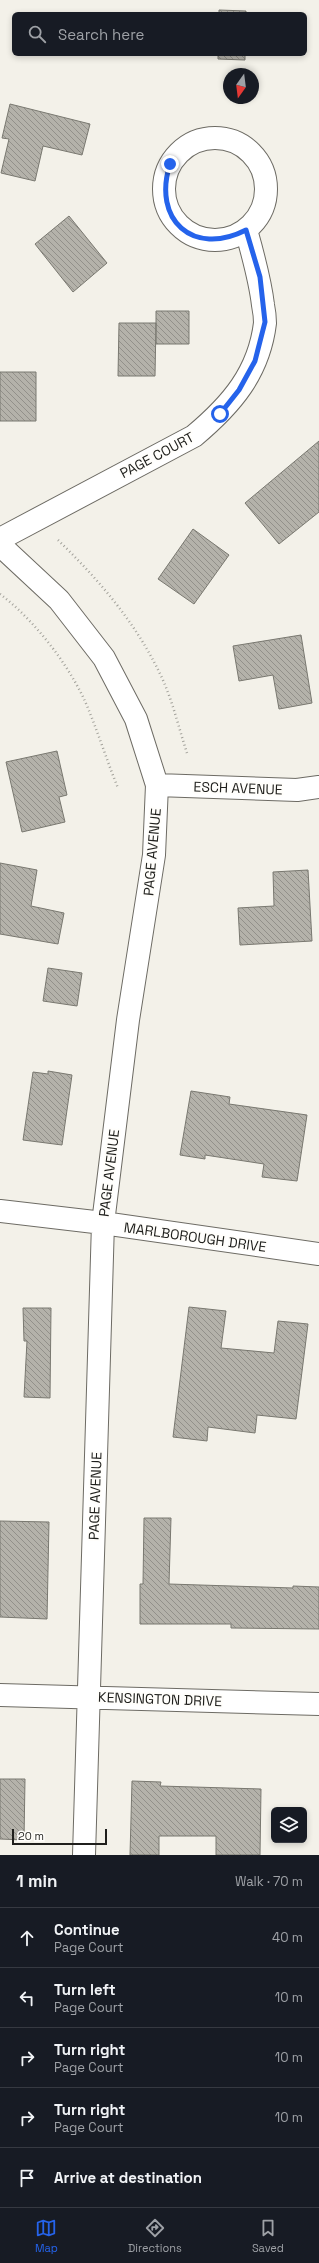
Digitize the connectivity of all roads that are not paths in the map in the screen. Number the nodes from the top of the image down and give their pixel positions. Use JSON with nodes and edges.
{"nodes":[{"id":1,"x":246,"y":230,"type":"junction"},
{"id":2,"x":0,"y":539,"type":"edge"},
{"id":3,"x":0,"y":545,"type":"edge"},
{"id":4,"x":157,"y":785,"type":"junction"},
{"id":5,"x":319,"y":787,"type":"edge"},
{"id":6,"x":0,"y":1211,"type":"edge"},
{"id":7,"x":103,"y":1223,"type":"junction"},
{"id":8,"x":319,"y":1254,"type":"edge"},
{"id":9,"x":0,"y":1695,"type":"edge"},
{"id":10,"x":89,"y":1697,"type":"junction"},
{"id":11,"x":319,"y":1704,"type":"edge"},
{"id":12,"x":84,"y":1855,"type":"edge"}],
"edges":[{"from":1,"to":1,"type":"street"},
{"from":1,"to":2,"type":"street","name":"PAGE COURT"},
{"from":3,"to":4,"type":"street","name":"PAGE AVENUE"},
{"from":4,"to":5,"type":"street","name":"ESCH AVENUE"},
{"from":4,"to":7,"type":"street","name":"PAGE AVENUE"},
{"from":6,"to":7,"type":"street","name":"MARLBOROUGH DRIVE"},
{"from":7,"to":8,"type":"street","name":"MARLBOROUGH DRIVE"},
{"from":7,"to":10,"type":"street","name":"PAGE AVENUE"},
{"from":9,"to":10,"type":"street","name":"KENSINGTON DRIVE"},
{"from":10,"to":11,"type":"street","name":"KENSINGTON DRIVE"},
{"from":10,"to":12,"type":"street","name":"PAGE AVENUE"}]}
